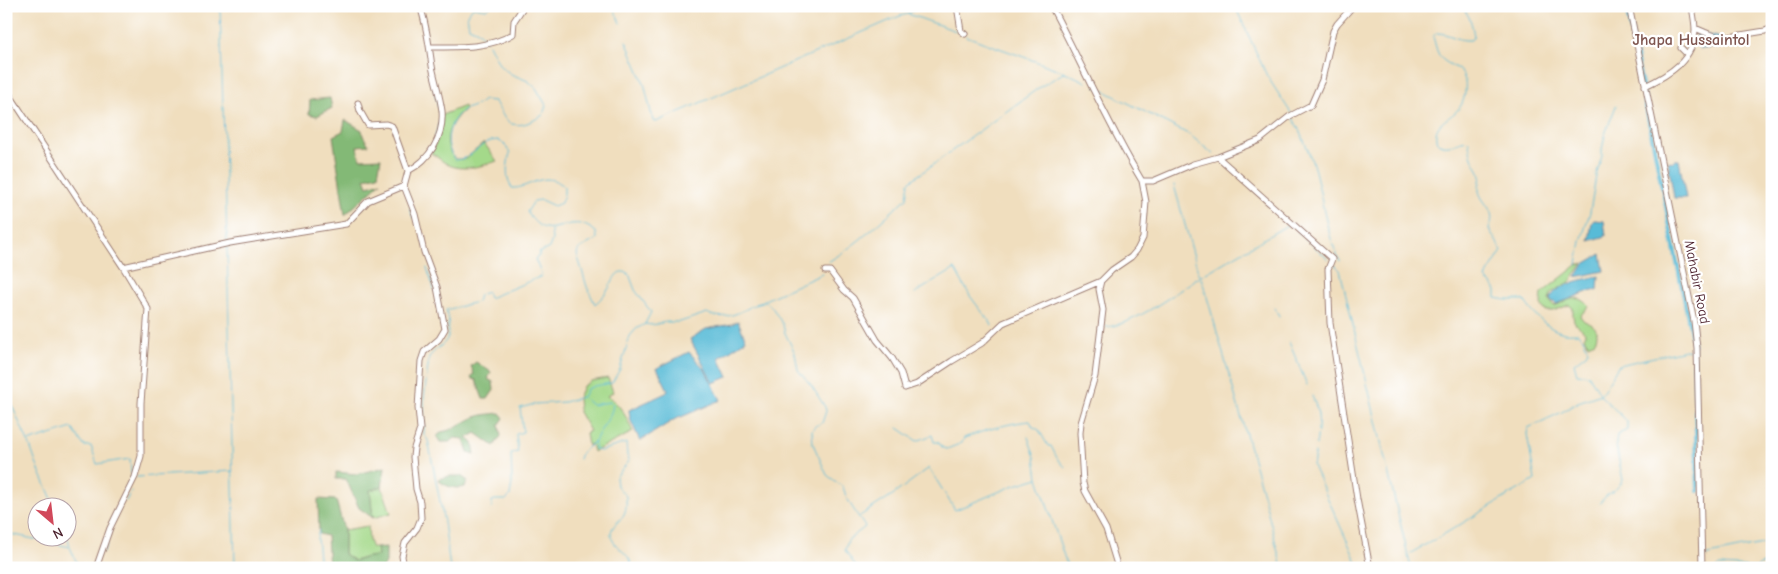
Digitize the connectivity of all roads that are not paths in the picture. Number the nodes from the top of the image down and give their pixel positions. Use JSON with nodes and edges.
{"nodes":[{"id":1,"x":420,"y":6,"type":"edge"},
{"id":2,"x":524,"y":6,"type":"edge"},
{"id":3,"x":956,"y":6,"type":"edge"},
{"id":4,"x":1051,"y":6,"type":"edge"},
{"id":5,"x":1353,"y":6,"type":"edge"},
{"id":6,"x":1629,"y":6,"type":"edge"},
{"id":7,"x":1692,"y":6,"type":"edge"},
{"id":8,"x":1695,"y":28,"type":"junction"},
{"id":9,"x":1772,"y":28,"type":"edge"},
{"id":10,"x":965,"y":34,"type":"dead end"},
{"id":11,"x":430,"y":47,"type":"junction"},
{"id":12,"x":1681,"y":48,"type":"dead end"},
{"id":13,"x":1687,"y":54,"type":"junction"},
{"id":14,"x":1645,"y":86,"type":"junction"},
{"id":15,"x":6,"y":89,"type":"edge"},
{"id":16,"x":358,"y":103,"type":"dead end"},
{"id":17,"x":1218,"y":156,"type":"junction"},
{"id":18,"x":408,"y":171,"type":"junction"},
{"id":19,"x":1142,"y":181,"type":"junction"},
{"id":20,"x":404,"y":186,"type":"junction"},
{"id":21,"x":123,"y":267,"type":"junction"},
{"id":22,"x":825,"y":271,"type":"dead end"},
{"id":23,"x":1101,"y":281,"type":"junction"},
{"id":24,"x":96,"y":568,"type":"edge"},
{"id":25,"x":404,"y":568,"type":"edge"},
{"id":26,"x":1118,"y":568,"type":"edge"},
{"id":27,"x":1370,"y":568,"type":"edge"},
{"id":28,"x":1702,"y":568,"type":"edge"}],
"edges":[{"from":1,"to":11,"type":"street"},
{"from":2,"to":11,"type":"street"},
{"from":3,"to":10,"type":"street"},
{"from":4,"to":19,"type":"street"},
{"from":5,"to":17,"type":"street"},
{"from":6,"to":14,"type":"street","name":"Mahabir Road"},
{"from":7,"to":8,"type":"street"},
{"from":8,"to":9,"type":"street"},
{"from":8,"to":13,"type":"street"},
{"from":11,"to":18,"type":"street"},
{"from":12,"to":13,"type":"street"},
{"from":13,"to":14,"type":"street"},
{"from":14,"to":28,"type":"street","name":"Mahabir Road"},
{"from":15,"to":21,"type":"street"},
{"from":16,"to":18,"type":"street"},
{"from":17,"to":19,"type":"street"},
{"from":17,"to":27,"type":"street"},
{"from":18,"to":20,"type":"street"},
{"from":19,"to":23,"type":"street"},
{"from":20,"to":21,"type":"street"},
{"from":20,"to":25,"type":"street"},
{"from":21,"to":24,"type":"street"},
{"from":22,"to":23,"type":"street"},
{"from":23,"to":26,"type":"street"}]}
